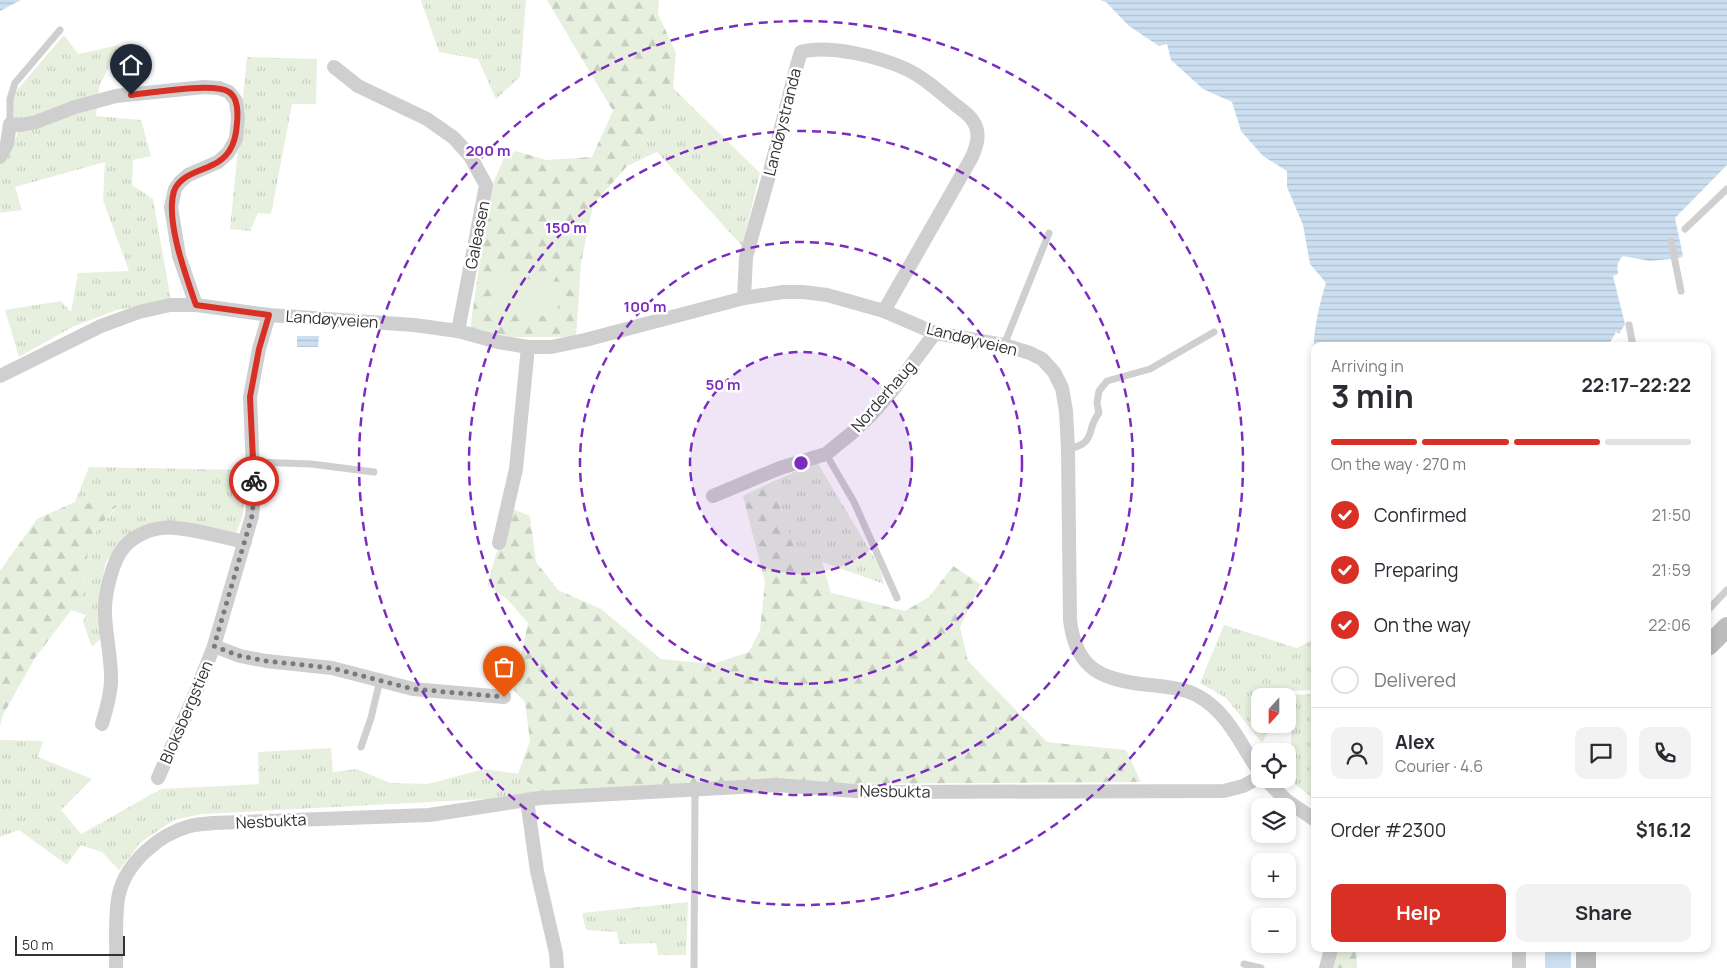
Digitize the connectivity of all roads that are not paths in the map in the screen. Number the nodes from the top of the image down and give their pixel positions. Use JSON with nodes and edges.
{"nodes":[{"id":1,"x":60,"y":30,"type":"dead end"},
{"id":2,"x":334,"y":66,"type":"dead end"},
{"id":3,"x":10,"y":124,"type":"junction"},
{"id":4,"x":0,"y":157,"type":"edge"},
{"id":5,"x":1727,"y":189,"type":"edge"},
{"id":6,"x":1685,"y":229,"type":"dead end"},
{"id":7,"x":1049,"y":233,"type":"dead end"},
{"id":8,"x":1671,"y":241,"type":"dead end"},
{"id":9,"x":1680,"y":290,"type":"dead end"},
{"id":10,"x":744,"y":298,"type":"junction"},
{"id":11,"x":196,"y":305,"type":"junction"},
{"id":12,"x":884,"y":311,"type":"junction"},
{"id":13,"x":269,"y":315,"type":"junction"},
{"id":14,"x":1629,"y":324,"type":"dead end"},
{"id":15,"x":458,"y":331,"type":"junction"},
{"id":16,"x":1214,"y":332,"type":"dead end"},
{"id":17,"x":935,"y":333,"type":"junction"},
{"id":18,"x":1632,"y":342,"type":"edge"},
{"id":19,"x":1004,"y":345,"type":"junction"},
{"id":20,"x":528,"y":347,"type":"junction"},
{"id":21,"x":0,"y":376,"type":"edge"},
{"id":22,"x":1068,"y":449,"type":"junction"},
{"id":23,"x":826,"y":454,"type":"junction"},
{"id":24,"x":253,"y":462,"type":"junction"},
{"id":25,"x":374,"y":472,"type":"dead end"},
{"id":26,"x":713,"y":496,"type":"dead end"},
{"id":27,"x":245,"y":542,"type":"junction"},
{"id":28,"x":499,"y":543,"type":"dead end"},
{"id":29,"x":1727,"y":590,"type":"edge"},
{"id":30,"x":897,"y":598,"type":"dead end"},
{"id":31,"x":1711,"y":607,"type":"edge"},
{"id":32,"x":1727,"y":627,"type":"edge"},
{"id":33,"x":1711,"y":643,"type":"edge"},
{"id":34,"x":214,"y":646,"type":"junction"},
{"id":35,"x":380,"y":680,"type":"junction"},
{"id":36,"x":504,"y":697,"type":"dead end"},
{"id":37,"x":102,"y":724,"type":"dead end"},
{"id":38,"x":361,"y":746,"type":"dead end"},
{"id":39,"x":1251,"y":760,"type":"edge"},
{"id":40,"x":158,"y":778,"type":"dead end"},
{"id":41,"x":1251,"y":781,"type":"edge"},
{"id":42,"x":1274,"y":788,"type":"edge"},
{"id":43,"x":695,"y":789,"type":"junction"},
{"id":44,"x":527,"y":800,"type":"junction"},
{"id":45,"x":1311,"y":817,"type":"edge"},
{"id":46,"x":1330,"y":952,"type":"edge"},
{"id":47,"x":1519,"y":952,"type":"edge"},
{"id":48,"x":1586,"y":952,"type":"edge"},
{"id":49,"x":1244,"y":964,"type":"dead end"},
{"id":50,"x":116,"y":968,"type":"edge"},
{"id":51,"x":557,"y":968,"type":"edge"},
{"id":52,"x":694,"y":968,"type":"edge"},
{"id":53,"x":1261,"y":968,"type":"edge"},
{"id":54,"x":1326,"y":968,"type":"edge"},
{"id":55,"x":1519,"y":968,"type":"edge"},
{"id":56,"x":1586,"y":968,"type":"edge"}],
"edges":[{"from":1,"to":3,"type":"lane"},
{"from":2,"to":15,"type":"street","name":"Galeasen"},
{"from":3,"to":4,"type":"street"},
{"from":3,"to":11,"type":"street"},
{"from":5,"to":6,"type":"lane"},
{"from":7,"to":19,"type":"lane"},
{"from":8,"to":9,"type":"lane"},
{"from":10,"to":12,"type":"street","name":"Landøyveien"},
{"from":10,"to":12,"type":"street","name":"Landøystranda"},
{"from":10,"to":20,"type":"street","name":"Landøyveien"},
{"from":11,"to":13,"type":"street","name":"Landøyveien"},
{"from":11,"to":21,"type":"street","name":"Landøyveien"},
{"from":12,"to":17,"type":"street","name":"Landøyveien"},
{"from":13,"to":15,"type":"street","name":"Landøyveien"},
{"from":13,"to":24,"type":"street","name":"Bloksbergstien"},
{"from":14,"to":18,"type":"lane"},
{"from":15,"to":20,"type":"street","name":"Landøyveien"},
{"from":16,"to":22,"type":"lane"},
{"from":17,"to":19,"type":"street","name":"Landøyveien"},
{"from":17,"to":23,"type":"street","name":"Norderhaug"},
{"from":19,"to":22,"type":"street","name":"Landøyveien"},
{"from":20,"to":28,"type":"street"},
{"from":22,"to":39,"type":"street","name":"Landøyveien"},
{"from":23,"to":26,"type":"street","name":"Norderhaug"},
{"from":23,"to":30,"type":"lane"},
{"from":24,"to":25,"type":"lane"},
{"from":24,"to":27,"type":"street","name":"Bloksbergstien"},
{"from":27,"to":34,"type":"street","name":"Bloksbergstien"},
{"from":27,"to":37,"type":"street"},
{"from":29,"to":31,"type":"lane"},
{"from":32,"to":33,"type":"main road"},
{"from":34,"to":35,"type":"street","name":"Bloksbergstien"},
{"from":34,"to":40,"type":"street","name":"Bloksbergstien"},
{"from":35,"to":36,"type":"street","name":"Bloksbergstien"},
{"from":35,"to":38,"type":"lane"},
{"from":41,"to":43,"type":"street","name":"Nesbukta"},
{"from":42,"to":45,"type":"street"},
{"from":43,"to":44,"type":"street","name":"Nesbukta"},
{"from":43,"to":52,"type":"lane"},
{"from":44,"to":50,"type":"street","name":"Nesbukta"},
{"from":44,"to":51,"type":"street"},
{"from":46,"to":54,"type":"street"},
{"from":47,"to":55,"type":"street"},
{"from":48,"to":56,"type":"main road"},
{"from":49,"to":53,"type":"lane"}]}
